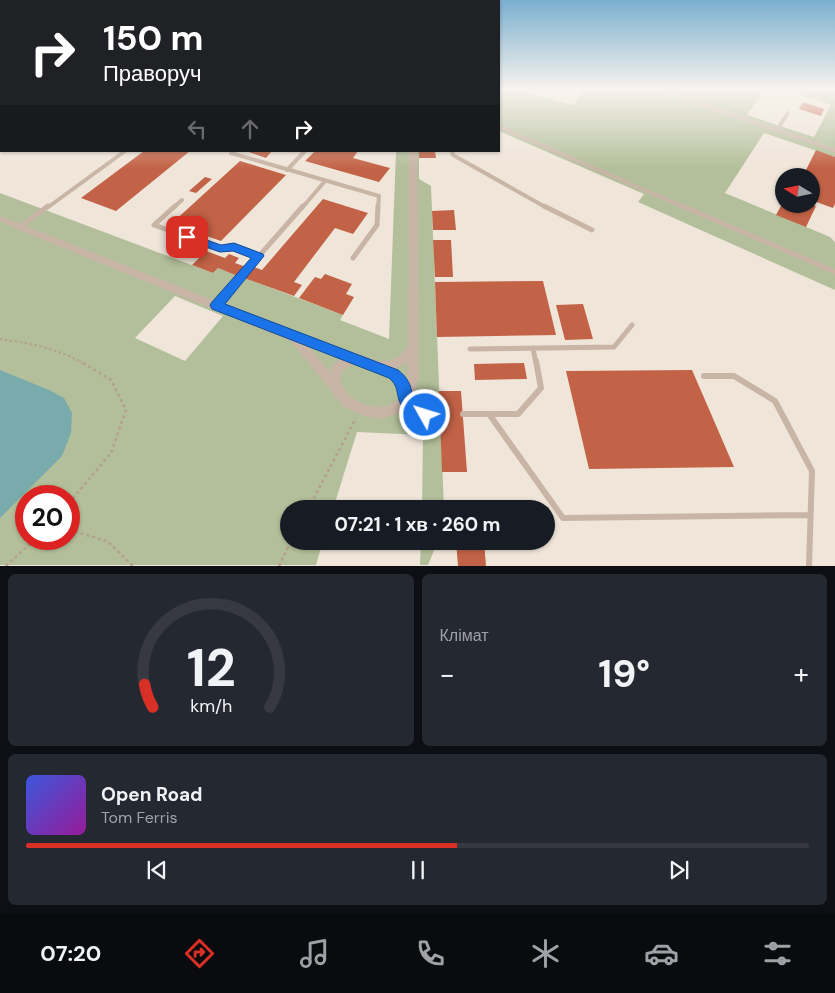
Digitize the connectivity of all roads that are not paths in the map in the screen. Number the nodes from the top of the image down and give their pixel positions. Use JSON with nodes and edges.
{"nodes":[{"id":1,"x":734,"y":115,"type":"edge"},
{"id":2,"x":786,"y":115,"type":"edge"},
{"id":3,"x":500,"y":127,"type":"edge"},
{"id":4,"x":777,"y":130,"type":"junction"},
{"id":5,"x":835,"y":150,"type":"edge"},
{"id":6,"x":124,"y":152,"type":"edge"},
{"id":7,"x":304,"y":152,"type":"edge"},
{"id":8,"x":413,"y":152,"type":"edge"},
{"id":9,"x":452,"y":152,"type":"edge"},
{"id":10,"x":231,"y":153,"type":"dead end"},
{"id":11,"x":287,"y":170,"type":"junction"},
{"id":12,"x":325,"y":181,"type":"junction"},
{"id":13,"x":182,"y":200,"type":"dead end"},
{"id":14,"x":0,"y":219,"type":"edge"},
{"id":15,"x":20,"y":227,"type":"junction"},
{"id":16,"x":592,"y":230,"type":"dead end"},
{"id":17,"x":259,"y":256,"type":"junction"},
{"id":18,"x":353,"y":258,"type":"dead end"},
{"id":19,"x":835,"y":272,"type":"edge"},
{"id":20,"x":216,"y":305,"type":"junction"},
{"id":21,"x":632,"y":325,"type":"dead end"},
{"id":22,"x":294,"y":337,"type":"junction"},
{"id":23,"x":414,"y":347,"type":"junction"},
{"id":24,"x":470,"y":348,"type":"dead end"},
{"id":25,"x":533,"y":348,"type":"junction"},
{"id":26,"x":355,"y":359,"type":"junction"},
{"id":27,"x":374,"y":366,"type":"junction"},
{"id":28,"x":704,"y":376,"type":"dead end"},
{"id":29,"x":335,"y":388,"type":"junction"},
{"id":30,"x":405,"y":400,"type":"junction"},
{"id":31,"x":440,"y":414,"type":"dead end"},
{"id":32,"x":462,"y":414,"type":"dead end"},
{"id":33,"x":489,"y":414,"type":"junction"},
{"id":34,"x":810,"y":515,"type":"junction"},
{"id":35,"x":809,"y":566,"type":"edge"}],
"edges":[{"from":1,"to":4,"type":"lane"},
{"from":2,"to":4,"type":"lane"},
{"from":3,"to":19,"type":"lane"},
{"from":4,"to":5,"type":"lane"},
{"from":6,"to":15,"type":"lane"},
{"from":7,"to":11,"type":"lane"},
{"from":8,"to":23,"type":"street"},
{"from":9,"to":16,"type":"lane"},
{"from":10,"to":11,"type":"lane"},
{"from":11,"to":12,"type":"lane"},
{"from":12,"to":17,"type":"lane"},
{"from":12,"to":18,"type":"lane"},
{"from":13,"to":17,"type":"lane"},
{"from":14,"to":15,"type":"street"},
{"from":15,"to":20,"type":"street"},
{"from":17,"to":20,"type":"lane"},
{"from":20,"to":22,"type":"street"},
{"from":21,"to":25,"type":"lane"},
{"from":22,"to":26,"type":"street"},
{"from":22,"to":29,"type":"street"},
{"from":23,"to":27,"type":"street"},
{"from":23,"to":30,"type":"street"},
{"from":24,"to":25,"type":"lane"},
{"from":25,"to":33,"type":"lane"},
{"from":26,"to":27,"type":"street"},
{"from":26,"to":29,"type":"street"},
{"from":27,"to":30,"type":"street"},
{"from":28,"to":34,"type":"lane"},
{"from":29,"to":30,"type":"street"},
{"from":30,"to":31,"type":"lane"},
{"from":32,"to":33,"type":"lane"},
{"from":33,"to":34,"type":"lane"},
{"from":34,"to":35,"type":"lane"}]}
